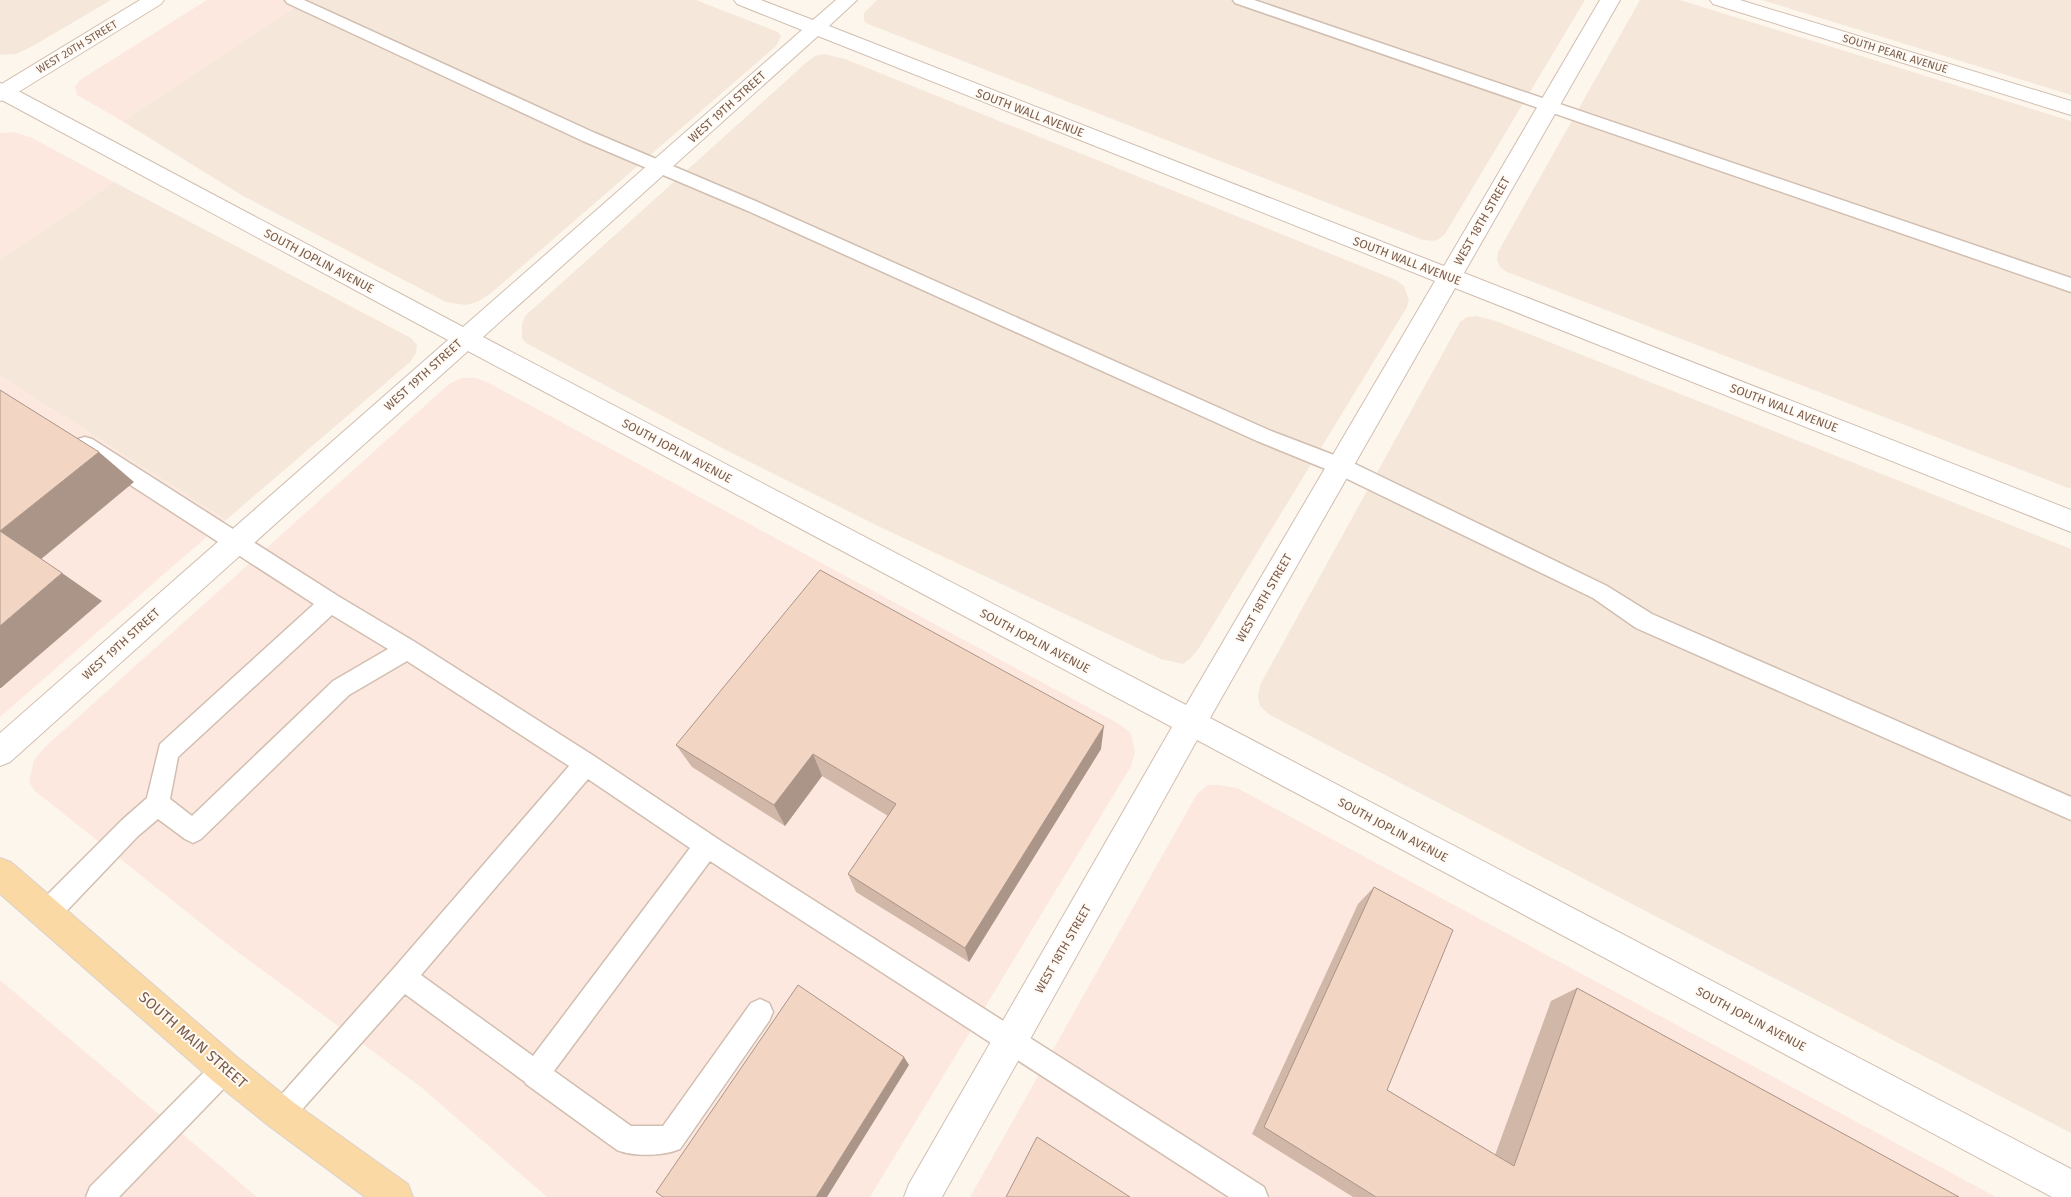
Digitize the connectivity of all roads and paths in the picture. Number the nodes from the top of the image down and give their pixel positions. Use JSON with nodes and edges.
{"nodes":[{"id":1,"x":154,"y":0,"type":"edge"},
{"id":2,"x":292,"y":0,"type":"edge"},
{"id":3,"x":744,"y":0,"type":"edge"},
{"id":4,"x":847,"y":0,"type":"edge"},
{"id":5,"x":1240,"y":0,"type":"edge"},
{"id":6,"x":1610,"y":0,"type":"edge"},
{"id":7,"x":1720,"y":0,"type":"edge"},
{"id":8,"x":815,"y":28,"type":"junction"},
{"id":9,"x":1,"y":92,"type":"edge"},
{"id":10,"x":1549,"y":106,"type":"junction"},
{"id":11,"x":2071,"y":108,"type":"edge"},
{"id":12,"x":660,"y":166,"type":"junction"},
{"id":13,"x":1450,"y":278,"type":"junction"},
{"id":14,"x":2071,"y":285,"type":"edge"},
{"id":15,"x":465,"y":339,"type":"junction"},
{"id":16,"x":66,"y":433,"type":"edge"},
{"id":17,"x":1340,"y":466,"type":"junction"},
{"id":18,"x":2071,"y":521,"type":"edge"},
{"id":19,"x":236,"y":542,"type":"junction"},
{"id":20,"x":330,"y":603,"type":"junction"},
{"id":21,"x":407,"y":649,"type":"junction"},
{"id":22,"x":1191,"y":724,"type":"junction"},
{"id":23,"x":0,"y":752,"type":"edge"},
{"id":24,"x":586,"y":764,"type":"junction"},
{"id":25,"x":157,"y":804,"type":"junction"},
{"id":26,"x":2071,"y":809,"type":"edge"},
{"id":27,"x":707,"y":845,"type":"junction"},
{"id":28,"x":0,"y":873,"type":"edge"},
{"id":29,"x":47,"y":913,"type":"junction"},
{"id":30,"x":403,"y":977,"type":"junction"},
{"id":31,"x":760,"y":1012,"type":"dead end"},
{"id":32,"x":1011,"y":1041,"type":"junction"},
{"id":33,"x":225,"y":1069,"type":"junction"},
{"id":34,"x":535,"y":1075,"type":"junction"},
{"id":35,"x":281,"y":1114,"type":"junction"},
{"id":36,"x":2071,"y":1188,"type":"edge"},
{"id":37,"x":100,"y":1197,"type":"edge"},
{"id":38,"x":395,"y":1197,"type":"edge"},
{"id":39,"x":922,"y":1197,"type":"edge"},
{"id":40,"x":1254,"y":1197,"type":"edge"}],
"edges":[{"from":1,"to":9,"type":"street","name":"WEST 20TH STREET"},
{"from":2,"to":12,"type":"lane"},
{"from":3,"to":8,"type":"street","name":"SOUTH WALL AVENUE"},
{"from":4,"to":8,"type":"street","name":"WEST 19TH STREET"},
{"from":5,"to":10,"type":"lane"},
{"from":6,"to":10,"type":"street","name":"WEST 18TH STREET"},
{"from":7,"to":11,"type":"street","name":"SOUTH PEARL AVENUE"},
{"from":8,"to":12,"type":"street","name":"WEST 19TH STREET"},
{"from":8,"to":13,"type":"street","name":"SOUTH WALL AVENUE"},
{"from":9,"to":15,"type":"street","name":"SOUTH JOPLIN AVENUE"},
{"from":10,"to":13,"type":"street","name":"WEST 18TH STREET"},
{"from":10,"to":14,"type":"lane"},
{"from":12,"to":15,"type":"street","name":"WEST 19TH STREET"},
{"from":12,"to":17,"type":"lane"},
{"from":13,"to":17,"type":"street","name":"WEST 18TH STREET"},
{"from":13,"to":18,"type":"street","name":"SOUTH WALL AVENUE"},
{"from":15,"to":19,"type":"street","name":"WEST 19TH STREET"},
{"from":15,"to":22,"type":"street","name":"SOUTH JOPLIN AVENUE"},
{"from":16,"to":19,"type":"lane"},
{"from":17,"to":22,"type":"street","name":"WEST 18TH STREET"},
{"from":17,"to":26,"type":"lane"},
{"from":19,"to":20,"type":"lane"},
{"from":19,"to":23,"type":"street","name":"WEST 19TH STREET"},
{"from":20,"to":21,"type":"lane"},
{"from":20,"to":25,"type":"lane"},
{"from":21,"to":24,"type":"lane"},
{"from":21,"to":25,"type":"lane"},
{"from":22,"to":32,"type":"street","name":"WEST 18TH STREET"},
{"from":22,"to":36,"type":"street","name":"SOUTH JOPLIN AVENUE"},
{"from":24,"to":27,"type":"lane"},
{"from":24,"to":30,"type":"lane"},
{"from":25,"to":29,"type":"lane"},
{"from":27,"to":32,"type":"lane"},
{"from":27,"to":34,"type":"lane"},
{"from":28,"to":29,"type":"main road","name":"SOUTH MAIN STREET"},
{"from":29,"to":33,"type":"main road","name":"SOUTH MAIN STREET"},
{"from":30,"to":34,"type":"lane"},
{"from":30,"to":35,"type":"lane"},
{"from":31,"to":34,"type":"lane"},
{"from":32,"to":39,"type":"street","name":"WEST 18TH STREET"},
{"from":32,"to":40,"type":"lane"},
{"from":33,"to":35,"type":"main road","name":"SOUTH MAIN STREET"},
{"from":33,"to":37,"type":"lane"},
{"from":35,"to":38,"type":"main road","name":"SOUTH MAIN STREET"}]}
